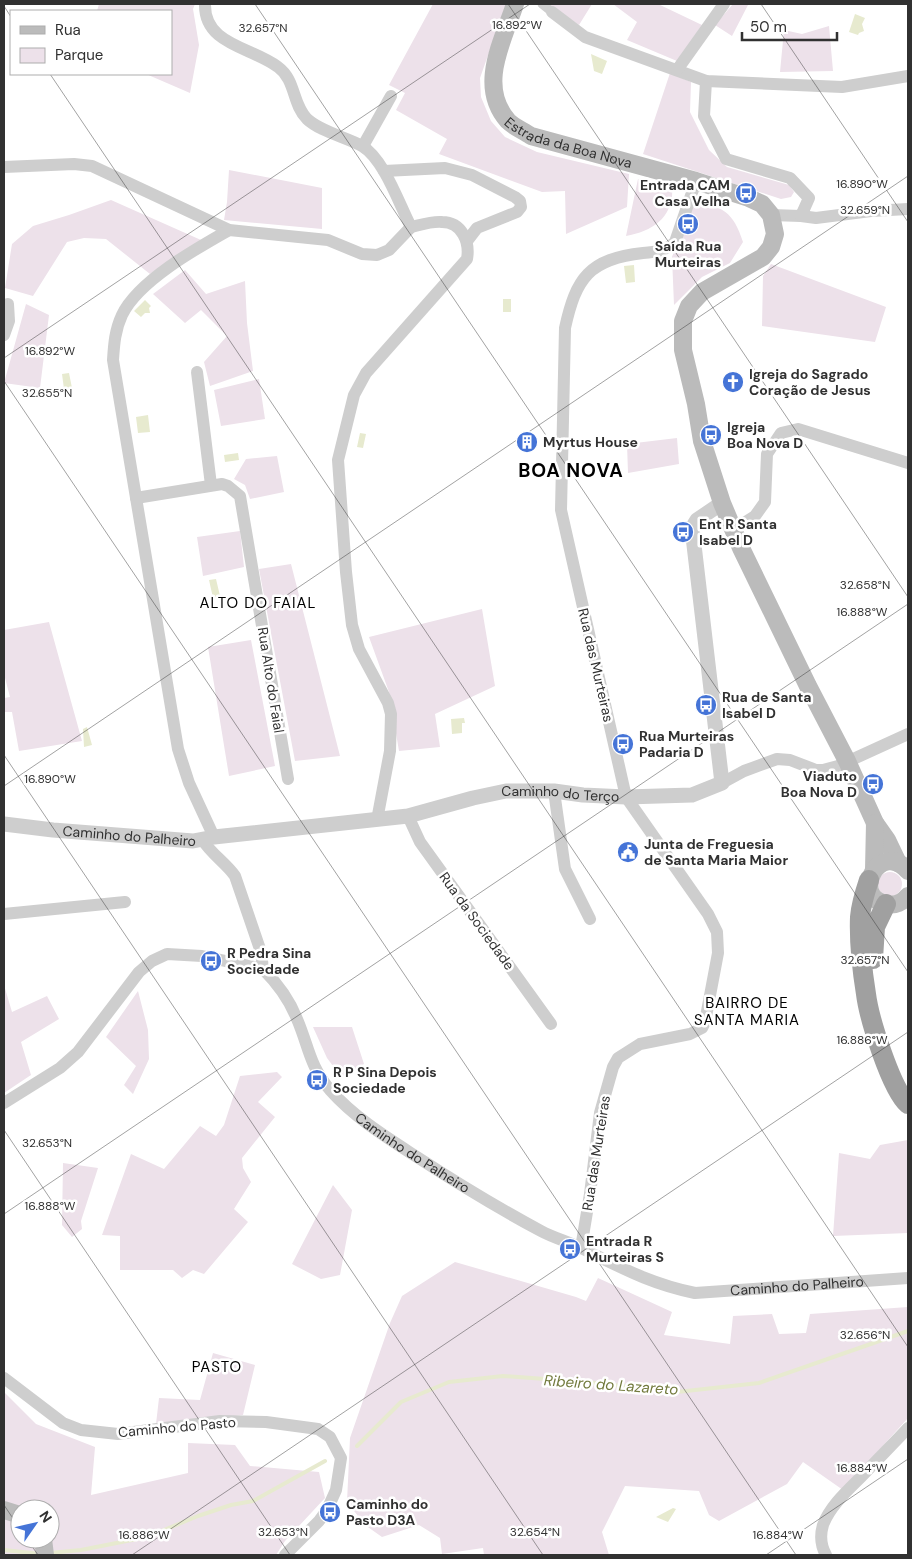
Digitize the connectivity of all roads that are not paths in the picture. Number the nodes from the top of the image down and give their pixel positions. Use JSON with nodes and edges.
{"nodes":[{"id":1,"x":205,"y":4,"type":"edge"},
{"id":2,"x":515,"y":4,"type":"edge"},
{"id":3,"x":724,"y":4,"type":"edge"},
{"id":4,"x":547,"y":8,"type":"edge"},
{"id":5,"x":677,"y":70,"type":"junction"},
{"id":6,"x":908,"y":76,"type":"edge"},
{"id":7,"x":706,"y":81,"type":"junction"},
{"id":8,"x":391,"y":96,"type":"dead end"},
{"id":9,"x":363,"y":146,"type":"junction"},
{"id":10,"x":4,"y":167,"type":"edge"},
{"id":11,"x":384,"y":171,"type":"junction"},
{"id":12,"x":696,"y":180,"type":"junction"},
{"id":13,"x":908,"y":209,"type":"edge"},
{"id":14,"x":771,"y":215,"type":"junction"},
{"id":15,"x":801,"y":216,"type":"junction"},
{"id":16,"x":411,"y":227,"type":"junction"},
{"id":17,"x":229,"y":230,"type":"junction"},
{"id":18,"x":467,"y":241,"type":"junction"},
{"id":19,"x":8,"y":304,"type":"dead end"},
{"id":20,"x":4,"y":335,"type":"edge"},
{"id":21,"x":197,"y":372,"type":"dead end"},
{"id":22,"x":908,"y":463,"type":"edge"},
{"id":23,"x":211,"y":485,"type":"junction"},
{"id":24,"x":136,"y":498,"type":"junction"},
{"id":25,"x":722,"y":503,"type":"junction"},
{"id":26,"x":733,"y":530,"type":"junction"},
{"id":27,"x":908,"y":734,"type":"edge"},
{"id":28,"x":847,"y":761,"type":"junction"},
{"id":29,"x":288,"y":779,"type":"dead end"},
{"id":30,"x":722,"y":783,"type":"junction"},
{"id":31,"x":554,"y":791,"type":"junction"},
{"id":32,"x":626,"y":797,"type":"junction"},
{"id":33,"x":408,"y":816,"type":"junction"},
{"id":34,"x":377,"y":820,"type":"junction"},
{"id":35,"x":875,"y":823,"type":"junction"},
{"id":36,"x":4,"y":824,"type":"edge"},
{"id":37,"x":208,"y":838,"type":"junction"},
{"id":38,"x":903,"y":867,"type":"edge"},
{"id":39,"x":872,"y":875,"type":"junction"},
{"id":40,"x":908,"y":898,"type":"edge"},
{"id":41,"x":125,"y":902,"type":"dead end"},
{"id":42,"x":883,"y":908,"type":"junction"},
{"id":43,"x":4,"y":914,"type":"edge"},
{"id":44,"x":590,"y":918,"type":"dead end"},
{"id":45,"x":263,"y":969,"type":"junction"},
{"id":46,"x":551,"y":1024,"type":"dead end"},
{"id":47,"x":908,"y":1083,"type":"edge"},
{"id":48,"x":4,"y":1103,"type":"edge"},
{"id":49,"x":908,"y":1104,"type":"edge"},
{"id":50,"x":581,"y":1248,"type":"junction"},
{"id":51,"x":908,"y":1278,"type":"edge"},
{"id":52,"x":4,"y":1378,"type":"edge"},
{"id":53,"x":908,"y":1428,"type":"edge"},
{"id":54,"x":285,"y":1555,"type":"edge"},
{"id":55,"x":826,"y":1555,"type":"edge"}],
"edges":[{"from":1,"to":9,"type":"street"},
{"from":2,"to":12,"type":"main road","name":"Estrada da Boa Nova"},
{"from":3,"to":5,"type":"street"},
{"from":4,"to":5,"type":"street"},
{"from":5,"to":7,"type":"street"},
{"from":6,"to":7,"type":"street"},
{"from":7,"to":15,"type":"street"},
{"from":8,"to":9,"type":"street"},
{"from":9,"to":11,"type":"street"},
{"from":10,"to":17,"type":"street"},
{"from":11,"to":16,"type":"street"},
{"from":11,"to":18,"type":"street"},
{"from":12,"to":14,"type":"main road","name":"Estrada da Boa Nova"},
{"from":12,"to":32,"type":"street","name":"Rua das Murteiras"},
{"from":13,"to":15,"type":"street"},
{"from":14,"to":15,"type":"street"},
{"from":14,"to":25,"type":"main road"},
{"from":16,"to":17,"type":"street"},
{"from":16,"to":18,"type":"street"},
{"from":17,"to":24,"type":"street"},
{"from":18,"to":34,"type":"street"},
{"from":19,"to":20,"type":"street"},
{"from":21,"to":23,"type":"street"},
{"from":22,"to":26,"type":"street"},
{"from":23,"to":24,"type":"street","name":"Rua Alto do Faial"},
{"from":23,"to":29,"type":"street","name":"Rua Alto do Faial"},
{"from":24,"to":37,"type":"street"},
{"from":25,"to":26,"type":"main road"},
{"from":25,"to":30,"type":"street"},
{"from":26,"to":28,"type":"main road"},
{"from":27,"to":28,"type":"street","name":"Caminho do Terço"},
{"from":28,"to":30,"type":"street","name":"Caminho do Terço"},
{"from":28,"to":35,"type":"main road"},
{"from":30,"to":32,"type":"street","name":"Caminho do Terço"},
{"from":31,"to":32,"type":"street","name":"Caminho do Terço"},
{"from":31,"to":33,"type":"street","name":"Caminho do Terço"},
{"from":31,"to":44,"type":"street"},
{"from":32,"to":50,"type":"street","name":"Rua das Murteiras"},
{"from":33,"to":34,"type":"street","name":"Caminho do Terço"},
{"from":33,"to":46,"type":"street","name":"Rua da Sociedade"},
{"from":34,"to":37,"type":"street","name":"Caminho do Terço"},
{"from":35,"to":38,"type":"main road"},
{"from":35,"to":39,"type":"main road"},
{"from":36,"to":37,"type":"street","name":"Caminho do Palheiro"},
{"from":37,"to":45,"type":"street","name":"Caminho do Palheiro"},
{"from":38,"to":39,"type":"main road"},
{"from":39,"to":42,"type":"main road"},
{"from":39,"to":49,"type":"highway"},
{"from":40,"to":42,"type":"main road"},
{"from":41,"to":43,"type":"street"},
{"from":42,"to":47,"type":"highway"},
{"from":45,"to":48,"type":"street"},
{"from":45,"to":50,"type":"street","name":"Caminho do Palheiro"},
{"from":50,"to":51,"type":"street","name":"Caminho do Palheiro"},
{"from":52,"to":54,"type":"street","name":"Caminho do Pasto"},
{"from":53,"to":55,"type":"street"}]}
